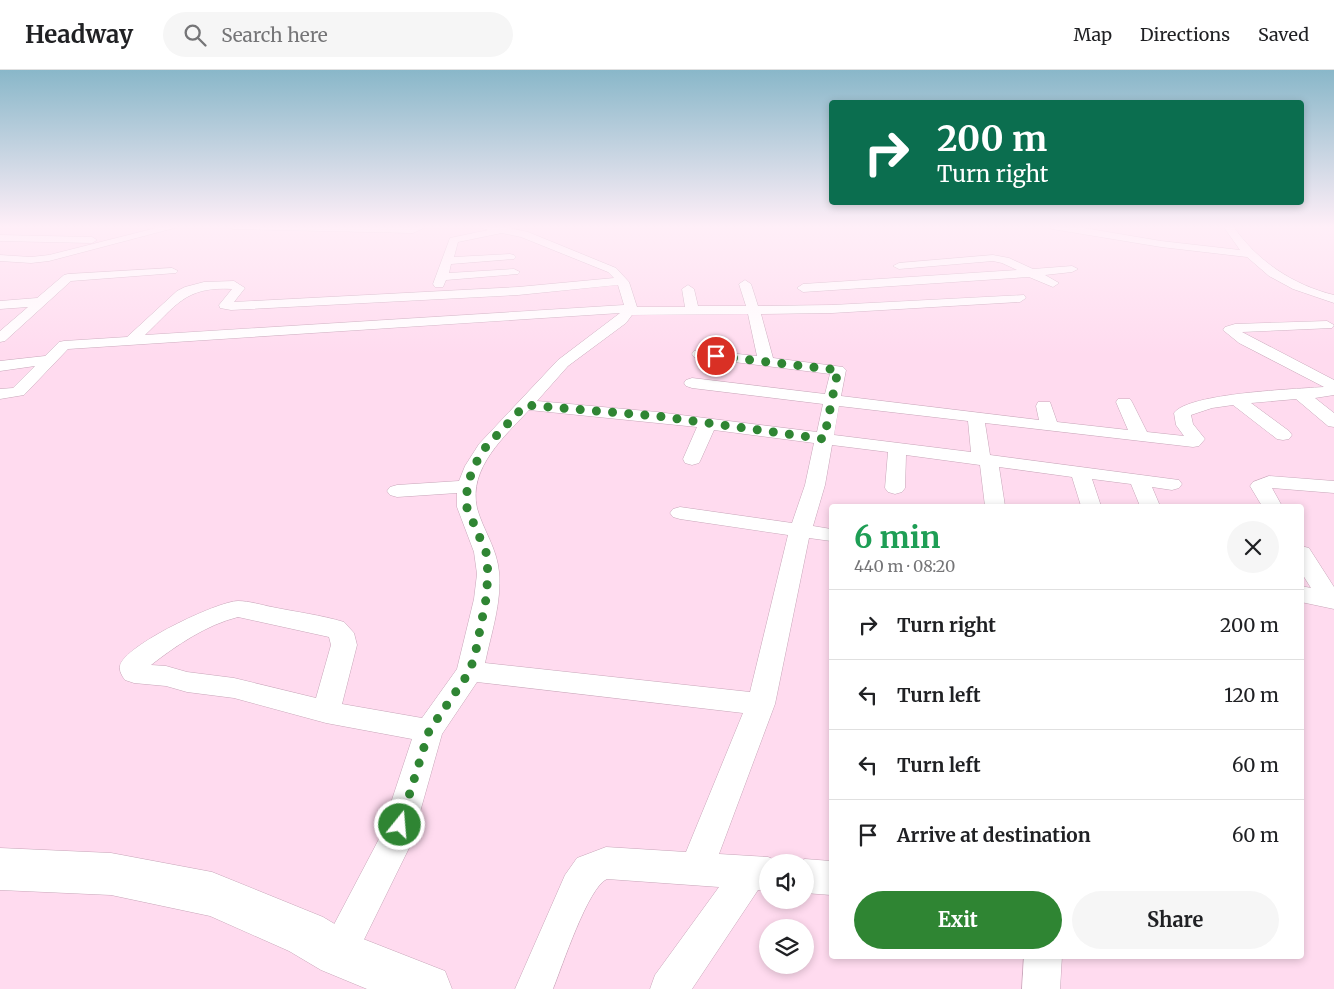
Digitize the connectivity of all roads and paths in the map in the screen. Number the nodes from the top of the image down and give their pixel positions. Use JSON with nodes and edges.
{"nodes":[{"id":1,"x":142,"y":269,"type":"edge"},
{"id":2,"x":444,"y":269,"type":"edge"},
{"id":3,"x":609,"y":269,"type":"edge"},
{"id":4,"x":1023,"y":269,"type":"edge"},
{"id":5,"x":1072,"y":269,"type":"dead end"},
{"id":6,"x":1271,"y":269,"type":"edge"},
{"id":7,"x":172,"y":271,"type":"dead end"},
{"id":8,"x":514,"y":272,"type":"dead end"},
{"id":9,"x":138,"y":273,"type":"junction"},
{"id":10,"x":1031,"y":273,"type":"junction"},
{"id":11,"x":622,"y":281,"type":"junction"},
{"id":12,"x":922,"y":281,"type":"junction"},
{"id":13,"x":1053,"y":283,"type":"dead end"},
{"id":14,"x":745,"y":284,"type":"dead end"},
{"id":15,"x":688,"y":289,"type":"dead end"},
{"id":16,"x":1020,"y":298,"type":"dead end"},
{"id":17,"x":1334,"y":299,"type":"edge"},
{"id":18,"x":41,"y":302,"type":"junction"},
{"id":19,"x":954,"y":302,"type":"junction"},
{"id":20,"x":0,"y":305,"type":"edge"},
{"id":21,"x":630,"y":309,"type":"junction"},
{"id":22,"x":753,"y":309,"type":"junction"},
{"id":23,"x":814,"y":309,"type":"junction"},
{"id":24,"x":692,"y":310,"type":"junction"},
{"id":25,"x":1298,"y":312,"type":"dead end"},
{"id":26,"x":18,"y":322,"type":"junction"},
{"id":27,"x":0,"y":324,"type":"edge"},
{"id":28,"x":1331,"y":326,"type":"edge"},
{"id":29,"x":132,"y":341,"type":"junction"},
{"id":30,"x":0,"y":345,"type":"edge"},
{"id":31,"x":700,"y":354,"type":"dead end"},
{"id":32,"x":50,"y":360,"type":"junction"},
{"id":33,"x":766,"y":361,"type":"junction"},
{"id":34,"x":0,"y":366,"type":"edge"},
{"id":35,"x":692,"y":383,"type":"dead end"},
{"id":36,"x":0,"y":394,"type":"edge"},
{"id":37,"x":1300,"y":394,"type":"junction"},
{"id":38,"x":832,"y":400,"type":"junction"},
{"id":39,"x":1237,"y":400,"type":"junction"},
{"id":40,"x":1124,"y":402,"type":"dead end"},
{"id":41,"x":525,"y":405,"type":"junction"},
{"id":42,"x":1044,"y":406,"type":"dead end"},
{"id":43,"x":976,"y":417,"type":"junction"},
{"id":44,"x":1334,"y":422,"type":"edge"},
{"id":45,"x":708,"y":423,"type":"junction"},
{"id":46,"x":1048,"y":426,"type":"junction"},
{"id":47,"x":1283,"y":435,"type":"dead end"},
{"id":48,"x":1140,"y":437,"type":"junction"},
{"id":49,"x":824,"y":439,"type":"junction"},
{"id":50,"x":897,"y":448,"type":"junction"},
{"id":51,"x":692,"y":459,"type":"dead end"},
{"id":52,"x":985,"y":460,"type":"junction"},
{"id":53,"x":1080,"y":472,"type":"junction"},
{"id":54,"x":1139,"y":480,"type":"junction"},
{"id":55,"x":1172,"y":484,"type":"dead end"},
{"id":56,"x":467,"y":486,"type":"junction"},
{"id":57,"x":1334,"y":487,"type":"edge"},
{"id":58,"x":895,"y":488,"type":"dead end"},
{"id":59,"x":397,"y":491,"type":"dead end"},
{"id":60,"x":995,"y":504,"type":"edge"},
{"id":61,"x":1090,"y":504,"type":"edge"},
{"id":62,"x":1149,"y":504,"type":"edge"},
{"id":63,"x":1271,"y":504,"type":"edge"},
{"id":64,"x":680,"y":513,"type":"dead end"},
{"id":65,"x":801,"y":530,"type":"junction"},
{"id":66,"x":829,"y":534,"type":"edge"},
{"id":67,"x":1304,"y":558,"type":"edge"},
{"id":68,"x":1304,"y":595,"type":"edge"},
{"id":69,"x":1332,"y":600,"type":"edge"},
{"id":70,"x":470,"y":671,"type":"junction"},
{"id":71,"x":761,"y":704,"type":"junction"},
{"id":72,"x":326,"y":712,"type":"junction"},
{"id":73,"x":429,"y":731,"type":"junction"},
{"id":74,"x":0,"y":869,"type":"edge"},
{"id":75,"x":696,"y":870,"type":"junction"},
{"id":76,"x":759,"y":873,"type":"edge"},
{"id":77,"x":814,"y":877,"type":"edge"},
{"id":78,"x":829,"y":878,"type":"edge"},
{"id":79,"x":338,"y":953,"type":"junction"},
{"id":80,"x":1043,"y":959,"type":"edge"},
{"id":81,"x":427,"y":989,"type":"edge"},
{"id":82,"x":534,"y":989,"type":"edge"},
{"id":83,"x":669,"y":989,"type":"edge"},
{"id":84,"x":1041,"y":989,"type":"edge"}],
"edges":[{"from":1,"to":9,"type":"street"},
{"from":2,"to":8,"type":"street"},
{"from":3,"to":11,"type":"street"},
{"from":4,"to":10,"type":"street"},
{"from":5,"to":10,"type":"street"},
{"from":6,"to":17,"type":"street"},
{"from":7,"to":9,"type":"street"},
{"from":9,"to":18,"type":"street"},
{"from":10,"to":12,"type":"street"},
{"from":10,"to":13,"type":"street"},
{"from":11,"to":21,"type":"street"},
{"from":11,"to":29,"type":"street"},
{"from":12,"to":19,"type":"street"},
{"from":12,"to":23,"type":"street"},
{"from":14,"to":22,"type":"street"},
{"from":15,"to":24,"type":"street"},
{"from":16,"to":19,"type":"street"},
{"from":18,"to":20,"type":"street"},
{"from":18,"to":26,"type":"street"},
{"from":19,"to":23,"type":"street"},
{"from":21,"to":24,"type":"street"},
{"from":21,"to":29,"type":"street"},
{"from":21,"to":41,"type":"street"},
{"from":22,"to":23,"type":"street"},
{"from":22,"to":24,"type":"street"},
{"from":22,"to":33,"type":"street"},
{"from":25,"to":28,"type":"street"},
{"from":26,"to":27,"type":"street"},
{"from":26,"to":30,"type":"street"},
{"from":28,"to":37,"type":"street"},
{"from":29,"to":32,"type":"street"},
{"from":31,"to":33,"type":"street"},
{"from":32,"to":34,"type":"street"},
{"from":32,"to":36,"type":"street"},
{"from":33,"to":38,"type":"street"},
{"from":35,"to":38,"type":"street"},
{"from":37,"to":39,"type":"street"},
{"from":37,"to":44,"type":"street"},
{"from":38,"to":43,"type":"street"},
{"from":38,"to":49,"type":"street"},
{"from":39,"to":47,"type":"street"},
{"from":39,"to":48,"type":"street"},
{"from":40,"to":48,"type":"street"},
{"from":41,"to":45,"type":"street"},
{"from":41,"to":56,"type":"street"},
{"from":42,"to":46,"type":"street"},
{"from":43,"to":46,"type":"street"},
{"from":43,"to":52,"type":"street"},
{"from":45,"to":49,"type":"street"},
{"from":45,"to":51,"type":"street"},
{"from":46,"to":48,"type":"street"},
{"from":49,"to":50,"type":"street"},
{"from":49,"to":65,"type":"street"},
{"from":50,"to":52,"type":"street"},
{"from":50,"to":58,"type":"street"},
{"from":52,"to":53,"type":"street"},
{"from":52,"to":60,"type":"street"},
{"from":53,"to":54,"type":"street"},
{"from":53,"to":61,"type":"street"},
{"from":54,"to":55,"type":"street"},
{"from":54,"to":62,"type":"street"},
{"from":56,"to":59,"type":"street"},
{"from":56,"to":70,"type":"street"},
{"from":57,"to":63,"type":"street"},
{"from":64,"to":65,"type":"street"},
{"from":65,"to":66,"type":"street"},
{"from":65,"to":71,"type":"street"},
{"from":67,"to":69,"type":"street"},
{"from":68,"to":69,"type":"street"},
{"from":70,"to":71,"type":"street"},
{"from":70,"to":73,"type":"street"},
{"from":71,"to":75,"type":"street"},
{"from":72,"to":72,"type":"street"},
{"from":72,"to":73,"type":"street"},
{"from":73,"to":79,"type":"street"},
{"from":74,"to":79,"type":"main road"},
{"from":75,"to":76,"type":"street"},
{"from":75,"to":82,"type":"street"},
{"from":76,"to":83,"type":"street"},
{"from":77,"to":78,"type":"street"},
{"from":79,"to":81,"type":"main road"},
{"from":80,"to":84,"type":"street"}]}
